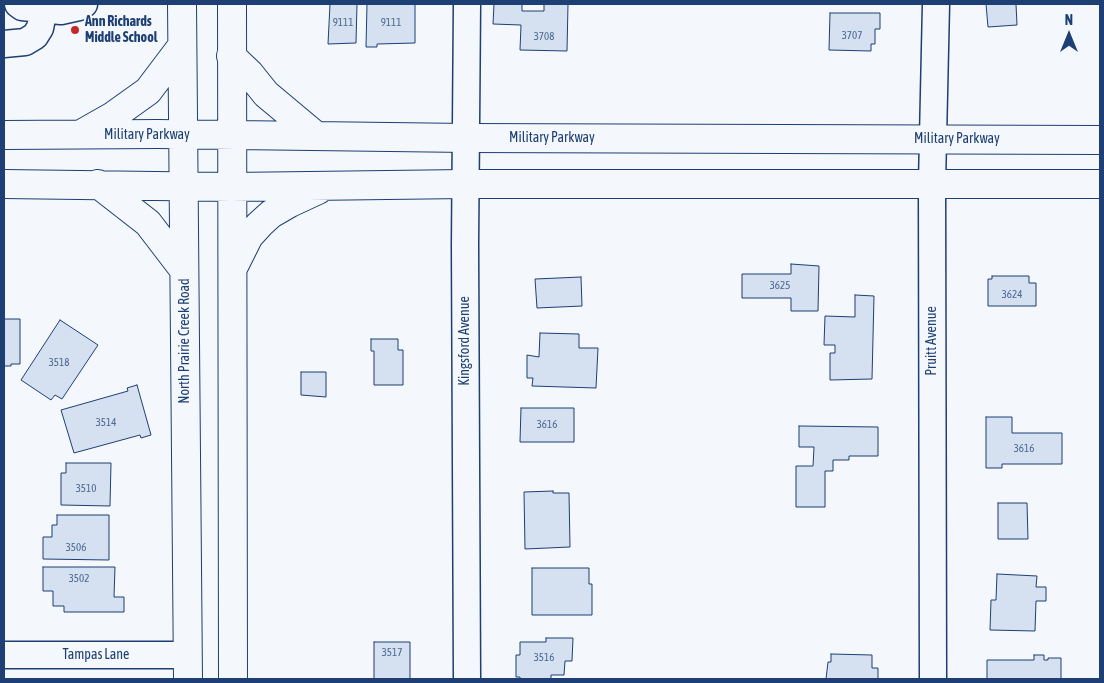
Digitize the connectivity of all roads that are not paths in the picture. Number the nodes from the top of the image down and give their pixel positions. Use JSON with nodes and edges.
{"nodes":[{"id":1,"x":18,"y":4,"type":"edge"},
{"id":2,"x":84,"y":4,"type":"edge"},
{"id":3,"x":182,"y":4,"type":"edge"},
{"id":4,"x":232,"y":4,"type":"edge"},
{"id":5,"x":467,"y":4,"type":"edge"},
{"id":6,"x":936,"y":4,"type":"edge"},
{"id":7,"x":45,"y":6,"type":"edge"},
{"id":8,"x":4,"y":44,"type":"edge"},
{"id":9,"x":182,"y":46,"type":"junction"},
{"id":10,"x":231,"y":56,"type":"junction"},
{"id":11,"x":80,"y":134,"type":"junction"},
{"id":12,"x":4,"y":135,"type":"edge"},
{"id":13,"x":184,"y":135,"type":"junction"},
{"id":14,"x":231,"y":135,"type":"junction"},
{"id":15,"x":316,"y":135,"type":"junction"},
{"id":16,"x":467,"y":138,"type":"junction"},
{"id":17,"x":933,"y":139,"type":"junction"},
{"id":18,"x":1100,"y":140,"type":"edge"},
{"id":19,"x":932,"y":183,"type":"junction"},
{"id":20,"x":4,"y":184,"type":"edge"},
{"id":21,"x":98,"y":184,"type":"junction"},
{"id":22,"x":465,"y":184,"type":"junction"},
{"id":23,"x":1100,"y":184,"type":"edge"},
{"id":24,"x":184,"y":185,"type":"junction"},
{"id":25,"x":231,"y":187,"type":"junction"},
{"id":26,"x":327,"y":187,"type":"junction"},
{"id":27,"x":233,"y":269,"type":"junction"},
{"id":28,"x":184,"y":270,"type":"junction"},
{"id":29,"x":4,"y":655,"type":"edge"},
{"id":30,"x":188,"y":667,"type":"edge"},
{"id":31,"x":233,"y":679,"type":"edge"},
{"id":32,"x":467,"y":679,"type":"edge"},
{"id":33,"x":933,"y":679,"type":"edge"}],
"edges":[{"from":1,"to":7,"type":"street"},
{"from":2,"to":7,"type":"street"},
{"from":3,"to":9,"type":"main road","name":"North Prairie Creek Road"},
{"from":4,"to":10,"type":"main road"},
{"from":5,"to":16,"type":"street","name":"Kingsford Avenue"},
{"from":6,"to":17,"type":"street","name":"Pruitt Avenue"},
{"from":7,"to":8,"type":"street"},
{"from":9,"to":11,"type":"main road"},
{"from":9,"to":13,"type":"main road","name":"North Prairie Creek Road"},
{"from":10,"to":14,"type":"main road"},
{"from":10,"to":15,"type":"main road"},
{"from":11,"to":12,"type":"main road","name":"Military Parkway"},
{"from":11,"to":13,"type":"main road","name":"Military Parkway"},
{"from":13,"to":14,"type":"main road","name":"Military Parkway"},
{"from":13,"to":24,"type":"main road","name":"North Prairie Creek Road"},
{"from":14,"to":15,"type":"main road","name":"Military Parkway"},
{"from":14,"to":25,"type":"main road"},
{"from":15,"to":16,"type":"main road","name":"Military Parkway"},
{"from":16,"to":17,"type":"main road","name":"Military Parkway"},
{"from":16,"to":22,"type":"street","name":"Kingsford Avenue"},
{"from":17,"to":18,"type":"main road","name":"Military Parkway"},
{"from":17,"to":19,"type":"street","name":"Pruitt Avenue"},
{"from":19,"to":22,"type":"main road"},
{"from":19,"to":23,"type":"main road"},
{"from":19,"to":33,"type":"street","name":"Pruitt Avenue"},
{"from":20,"to":21,"type":"main road"},
{"from":21,"to":24,"type":"main road"},
{"from":21,"to":28,"type":"main road"},
{"from":22,"to":26,"type":"main road"},
{"from":22,"to":32,"type":"street","name":"Kingsford Avenue"},
{"from":24,"to":25,"type":"main road"},
{"from":24,"to":28,"type":"main road","name":"North Prairie Creek Road"},
{"from":25,"to":26,"type":"main road"},
{"from":25,"to":27,"type":"main road"},
{"from":26,"to":27,"type":"main road"},
{"from":27,"to":31,"type":"main road"},
{"from":28,"to":30,"type":"main road","name":"North Prairie Creek Road"},
{"from":29,"to":30,"type":"street","name":"Tampas Lane"}]}
